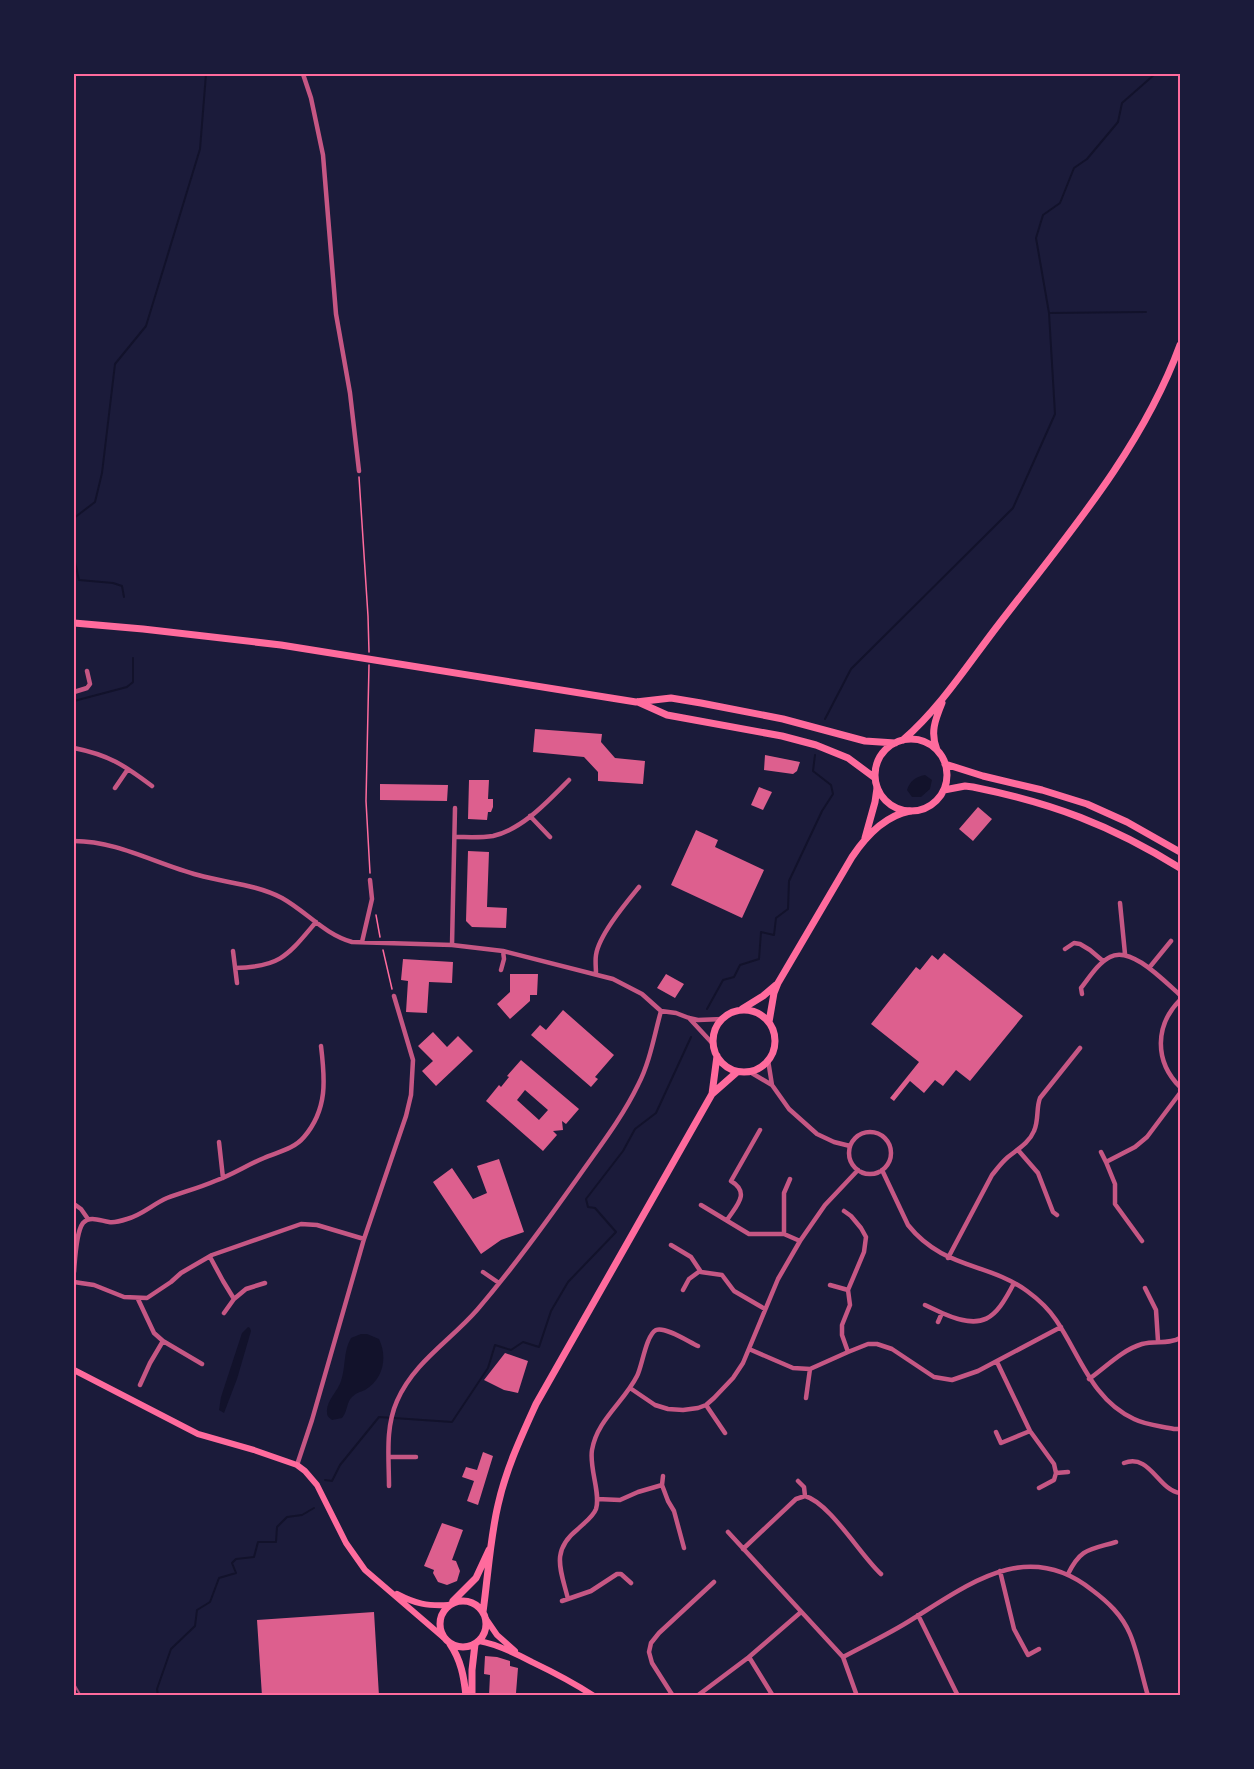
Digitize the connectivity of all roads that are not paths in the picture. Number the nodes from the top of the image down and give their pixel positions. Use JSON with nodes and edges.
{"nodes":[{"id":1,"x":303,"y":74,"type":"edge"},
{"id":2,"x":1180,"y":345,"type":"edge"},
{"id":3,"x":359,"y":471,"type":"road end"},
{"id":4,"x":74,"y":623,"type":"edge"},
{"id":5,"x":87,"y":671,"type":"dead end"},
{"id":6,"x":74,"y":692,"type":"edge"},
{"id":7,"x":944,"y":698,"type":"junction"},
{"id":8,"x":636,"y":702,"type":"junction"},
{"id":9,"x":903,"y":740,"type":"junction"},
{"id":10,"x":895,"y":743,"type":"junction"},
{"id":11,"x":74,"y":748,"type":"edge"},
{"id":12,"x":938,"y":752,"type":"junction"},
{"id":13,"x":945,"y":764,"type":"junction"},
{"id":14,"x":128,"y":769,"type":"junction"},
{"id":15,"x":875,"y":778,"type":"junction"},
{"id":16,"x":569,"y":780,"type":"dead end"},
{"id":17,"x":152,"y":786,"type":"dead end"},
{"id":18,"x":115,"y":788,"type":"dead end"},
{"id":19,"x":877,"y":788,"type":"junction"},
{"id":20,"x":944,"y":790,"type":"junction"},
{"id":21,"x":456,"y":808,"type":"dead end"},
{"id":22,"x":910,"y":812,"type":"junction"},
{"id":23,"x":530,"y":816,"type":"junction"},
{"id":24,"x":455,"y":837,"type":"junction"},
{"id":25,"x":550,"y":837,"type":"dead end"},
{"id":26,"x":865,"y":838,"type":"junction"},
{"id":27,"x":74,"y":841,"type":"edge"},
{"id":28,"x":1180,"y":852,"type":"edge"},
{"id":29,"x":1180,"y":868,"type":"edge"},
{"id":30,"x":370,"y":880,"type":"road end"},
{"id":31,"x":639,"y":888,"type":"dead end"},
{"id":32,"x":1120,"y":903,"type":"dead end"},
{"id":33,"x":316,"y":922,"type":"junction"},
{"id":34,"x":1171,"y":941,"type":"dead end"},
{"id":35,"x":362,"y":942,"type":"junction"},
{"id":36,"x":452,"y":945,"type":"junction"},
{"id":37,"x":1065,"y":949,"type":"dead end"},
{"id":38,"x":233,"y":951,"type":"dead end"},
{"id":39,"x":503,"y":951,"type":"junction"},
{"id":40,"x":1125,"y":954,"type":"junction"},
{"id":41,"x":1103,"y":961,"type":"junction"},
{"id":42,"x":235,"y":968,"type":"junction"},
{"id":43,"x":1149,"y":968,"type":"junction"},
{"id":44,"x":501,"y":970,"type":"dead end"},
{"id":45,"x":596,"y":974,"type":"junction"},
{"id":46,"x":237,"y":983,"type":"dead end"},
{"id":47,"x":778,"y":983,"type":"junction"},
{"id":48,"x":1080,"y":990,"type":"dead end"},
{"id":49,"x":1180,"y":995,"type":"edge"},
{"id":50,"x":394,"y":996,"type":"road end"},
{"id":51,"x":1180,"y":1000,"type":"edge"},
{"id":52,"x":742,"y":1010,"type":"junction"},
{"id":53,"x":661,"y":1011,"type":"junction"},
{"id":54,"x":689,"y":1018,"type":"junction"},
{"id":55,"x":723,"y":1020,"type":"junction"},
{"id":56,"x":769,"y":1022,"type":"junction"},
{"id":57,"x":713,"y":1044,"type":"junction"},
{"id":58,"x":321,"y":1046,"type":"dead end"},
{"id":59,"x":1080,"y":1048,"type":"dead end"},
{"id":60,"x":717,"y":1056,"type":"junction"},
{"id":61,"x":1071,"y":1059,"type":"junction"},
{"id":62,"x":768,"y":1060,"type":"junction"},
{"id":63,"x":1077,"y":1064,"type":"dead end"},
{"id":64,"x":737,"y":1072,"type":"junction"},
{"id":65,"x":750,"y":1072,"type":"junction"},
{"id":66,"x":772,"y":1085,"type":"junction"},
{"id":67,"x":1180,"y":1087,"type":"edge"},
{"id":68,"x":1180,"y":1093,"type":"edge"},
{"id":69,"x":712,"y":1094,"type":"junction"},
{"id":70,"x":760,"y":1130,"type":"dead end"},
{"id":71,"x":219,"y":1142,"type":"dead end"},
{"id":72,"x":850,"y":1146,"type":"junction"},
{"id":73,"x":1018,"y":1150,"type":"junction"},
{"id":74,"x":1101,"y":1152,"type":"dead end"},
{"id":75,"x":1106,"y":1162,"type":"junction"},
{"id":76,"x":858,"y":1170,"type":"junction"},
{"id":77,"x":882,"y":1170,"type":"junction"},
{"id":78,"x":223,"y":1178,"type":"junction"},
{"id":79,"x":790,"y":1179,"type":"dead end"},
{"id":80,"x":74,"y":1204,"type":"edge"},
{"id":81,"x":701,"y":1205,"type":"dead end"},
{"id":82,"x":1051,"y":1207,"type":"junction"},
{"id":83,"x":856,"y":1210,"type":"dead end"},
{"id":84,"x":1045,"y":1210,"type":"dead end"},
{"id":85,"x":844,"y":1211,"type":"dead end"},
{"id":86,"x":1057,"y":1215,"type":"dead end"},
{"id":87,"x":851,"y":1216,"type":"junction"},
{"id":88,"x":88,"y":1219,"type":"junction"},
{"id":89,"x":727,"y":1220,"type":"junction"},
{"id":90,"x":784,"y":1234,"type":"junction"},
{"id":91,"x":364,"y":1239,"type":"junction"},
{"id":92,"x":800,"y":1241,"type":"junction"},
{"id":93,"x":1142,"y":1241,"type":"dead end"},
{"id":94,"x":671,"y":1245,"type":"dead end"},
{"id":95,"x":210,"y":1257,"type":"junction"},
{"id":96,"x":948,"y":1258,"type":"junction"},
{"id":97,"x":700,"y":1271,"type":"junction"},
{"id":98,"x":74,"y":1272,"type":"edge"},
{"id":99,"x":483,"y":1272,"type":"dead end"},
{"id":100,"x":74,"y":1282,"type":"edge"},
{"id":101,"x":499,"y":1282,"type":"junction"},
{"id":102,"x":265,"y":1283,"type":"dead end"},
{"id":103,"x":1014,"y":1283,"type":"junction"},
{"id":104,"x":830,"y":1285,"type":"dead end"},
{"id":105,"x":1145,"y":1288,"type":"dead end"},
{"id":106,"x":683,"y":1290,"type":"dead end"},
{"id":107,"x":848,"y":1290,"type":"junction"},
{"id":108,"x":138,"y":1299,"type":"junction"},
{"id":109,"x":234,"y":1299,"type":"junction"},
{"id":110,"x":925,"y":1305,"type":"dead end"},
{"id":111,"x":765,"y":1309,"type":"junction"},
{"id":112,"x":225,"y":1313,"type":"dead end"},
{"id":113,"x":942,"y":1313,"type":"junction"},
{"id":114,"x":938,"y":1322,"type":"dead end"},
{"id":115,"x":1061,"y":1327,"type":"junction"},
{"id":116,"x":1180,"y":1338,"type":"edge"},
{"id":117,"x":163,"y":1341,"type":"junction"},
{"id":118,"x":1158,"y":1341,"type":"junction"},
{"id":119,"x":698,"y":1346,"type":"dead end"},
{"id":120,"x":749,"y":1349,"type":"junction"},
{"id":121,"x":848,"y":1352,"type":"junction"},
{"id":122,"x":997,"y":1362,"type":"junction"},
{"id":123,"x":202,"y":1364,"type":"dead end"},
{"id":124,"x":810,"y":1369,"type":"junction"},
{"id":125,"x":74,"y":1371,"type":"edge"},
{"id":126,"x":1089,"y":1379,"type":"junction"},
{"id":127,"x":141,"y":1385,"type":"dead end"},
{"id":128,"x":630,"y":1388,"type":"junction"},
{"id":129,"x":806,"y":1398,"type":"dead end"},
{"id":130,"x":706,"y":1405,"type":"junction"},
{"id":131,"x":1180,"y":1429,"type":"edge"},
{"id":132,"x":1030,"y":1431,"type":"junction"},
{"id":133,"x":996,"y":1432,"type":"dead end"},
{"id":134,"x":725,"y":1433,"type":"dead end"},
{"id":135,"x":389,"y":1457,"type":"junction"},
{"id":136,"x":416,"y":1457,"type":"dead end"},
{"id":137,"x":1124,"y":1463,"type":"dead end"},
{"id":138,"x":297,"y":1465,"type":"junction"},
{"id":139,"x":1068,"y":1472,"type":"dead end"},
{"id":140,"x":1056,"y":1473,"type":"junction"},
{"id":141,"x":663,"y":1476,"type":"dead end"},
{"id":142,"x":798,"y":1480,"type":"dead end"},
{"id":143,"x":662,"y":1485,"type":"junction"},
{"id":144,"x":388,"y":1486,"type":"dead end"},
{"id":145,"x":1039,"y":1488,"type":"dead end"},
{"id":146,"x":1180,"y":1493,"type":"edge"},
{"id":147,"x":805,"y":1496,"type":"junction"},
{"id":148,"x":597,"y":1499,"type":"junction"},
{"id":149,"x":728,"y":1532,"type":"dead end"},
{"id":150,"x":1116,"y":1542,"type":"dead end"},
{"id":151,"x":492,"y":1544,"type":"junction"},
{"id":152,"x":684,"y":1548,"type":"dead end"},
{"id":153,"x":743,"y":1549,"type":"junction"},
{"id":154,"x":1000,"y":1571,"type":"junction"},
{"id":155,"x":882,"y":1574,"type":"dead end"},
{"id":156,"x":1068,"y":1574,"type":"junction"},
{"id":157,"x":714,"y":1582,"type":"dead end"},
{"id":158,"x":631,"y":1583,"type":"dead end"},
{"id":159,"x":708,"y":1587,"type":"junction"},
{"id":160,"x":389,"y":1590,"type":"junction"},
{"id":161,"x":714,"y":1594,"type":"dead end"},
{"id":162,"x":450,"y":1604,"type":"junction"},
{"id":163,"x":801,"y":1612,"type":"junction"},
{"id":164,"x":484,"y":1615,"type":"junction"},
{"id":165,"x":918,"y":1615,"type":"junction"},
{"id":166,"x":443,"y":1637,"type":"junction"},
{"id":167,"x":477,"y":1642,"type":"junction"},
{"id":168,"x":450,"y":1643,"type":"junction"},
{"id":169,"x":1039,"y":1649,"type":"dead end"},
{"id":170,"x":1028,"y":1655,"type":"junction"},
{"id":171,"x":522,"y":1657,"type":"junction"},
{"id":172,"x":749,"y":1657,"type":"junction"},
{"id":173,"x":843,"y":1657,"type":"junction"},
{"id":174,"x":1032,"y":1662,"type":"dead end"},
{"id":175,"x":466,"y":1695,"type":"edge"},
{"id":176,"x":472,"y":1695,"type":"edge"},
{"id":177,"x":594,"y":1695,"type":"edge"},
{"id":178,"x":674,"y":1695,"type":"edge"},
{"id":179,"x":697,"y":1695,"type":"edge"},
{"id":180,"x":773,"y":1695,"type":"edge"},
{"id":181,"x":857,"y":1695,"type":"edge"},
{"id":182,"x":958,"y":1695,"type":"edge"},
{"id":183,"x":1148,"y":1695,"type":"edge"}],
"edges":[{"from":1,"to":3,"type":"street"},
{"from":2,"to":7,"type":"main road"},
{"from":4,"to":8,"type":"main road"},
{"from":5,"to":6,"type":"street"},
{"from":7,"to":9,"type":"main road"},
{"from":7,"to":12,"type":"main road"},
{"from":8,"to":10,"type":"main road"},
{"from":8,"to":15,"type":"main road"},
{"from":9,"to":10,"type":"main road"},
{"from":9,"to":12,"type":"main road"},
{"from":10,"to":15,"type":"main road"},
{"from":11,"to":14,"type":"street"},
{"from":12,"to":13,"type":"main road"},
{"from":13,"to":20,"type":"main road"},
{"from":13,"to":28,"type":"main road"},
{"from":14,"to":17,"type":"street"},
{"from":14,"to":18,"type":"street"},
{"from":15,"to":19,"type":"main road"},
{"from":16,"to":23,"type":"street"},
{"from":19,"to":22,"type":"main road"},
{"from":19,"to":26,"type":"main road"},
{"from":20,"to":22,"type":"main road"},
{"from":20,"to":29,"type":"main road"},
{"from":21,"to":24,"type":"street"},
{"from":22,"to":26,"type":"main road"},
{"from":23,"to":24,"type":"street"},
{"from":23,"to":25,"type":"street"},
{"from":24,"to":36,"type":"street"},
{"from":26,"to":47,"type":"main road"},
{"from":27,"to":33,"type":"street"},
{"from":30,"to":35,"type":"street"},
{"from":31,"to":45,"type":"street"},
{"from":32,"to":40,"type":"street"},
{"from":33,"to":35,"type":"street"},
{"from":33,"to":42,"type":"street"},
{"from":34,"to":43,"type":"street"},
{"from":35,"to":36,"type":"street"},
{"from":36,"to":39,"type":"street"},
{"from":37,"to":41,"type":"street"},
{"from":38,"to":42,"type":"street"},
{"from":39,"to":44,"type":"street"},
{"from":39,"to":45,"type":"street"},
{"from":40,"to":41,"type":"street"},
{"from":40,"to":43,"type":"street"},
{"from":41,"to":48,"type":"street"},
{"from":42,"to":46,"type":"street"},
{"from":43,"to":49,"type":"street"},
{"from":45,"to":53,"type":"street"},
{"from":47,"to":52,"type":"main road"},
{"from":47,"to":56,"type":"main road"},
{"from":50,"to":91,"type":"street"},
{"from":51,"to":67,"type":"street"},
{"from":52,"to":55,"type":"main road"},
{"from":52,"to":56,"type":"main road"},
{"from":53,"to":54,"type":"street"},
{"from":53,"to":101,"type":"street"},
{"from":54,"to":55,"type":"street"},
{"from":54,"to":57,"type":"street"},
{"from":55,"to":57,"type":"main road"},
{"from":56,"to":62,"type":"main road"},
{"from":57,"to":60,"type":"main road"},
{"from":58,"to":78,"type":"street"},
{"from":59,"to":61,"type":"street"},
{"from":60,"to":64,"type":"main road"},
{"from":60,"to":69,"type":"main road"},
{"from":61,"to":63,"type":"street"},
{"from":61,"to":73,"type":"street"},
{"from":62,"to":65,"type":"main road"},
{"from":62,"to":66,"type":"street"},
{"from":64,"to":65,"type":"main road"},
{"from":64,"to":69,"type":"main road"},
{"from":65,"to":66,"type":"street"},
{"from":66,"to":72,"type":"street"},
{"from":68,"to":75,"type":"street"},
{"from":69,"to":151,"type":"main road"},
{"from":70,"to":89,"type":"street"},
{"from":71,"to":78,"type":"street"},
{"from":72,"to":76,"type":"street"},
{"from":72,"to":77,"type":"street"},
{"from":73,"to":82,"type":"street"},
{"from":73,"to":96,"type":"street"},
{"from":74,"to":75,"type":"street"},
{"from":75,"to":93,"type":"street"},
{"from":76,"to":77,"type":"street"},
{"from":76,"to":92,"type":"street"},
{"from":77,"to":96,"type":"street"},
{"from":78,"to":88,"type":"street"},
{"from":79,"to":90,"type":"street"},
{"from":80,"to":88,"type":"street"},
{"from":81,"to":89,"type":"street"},
{"from":82,"to":84,"type":"street"},
{"from":82,"to":86,"type":"street"},
{"from":83,"to":87,"type":"street"},
{"from":85,"to":87,"type":"street"},
{"from":87,"to":107,"type":"street"},
{"from":88,"to":98,"type":"street"},
{"from":89,"to":90,"type":"street"},
{"from":90,"to":92,"type":"street"},
{"from":91,"to":95,"type":"street"},
{"from":91,"to":138,"type":"street"},
{"from":92,"to":111,"type":"street"},
{"from":94,"to":97,"type":"street"},
{"from":95,"to":108,"type":"street"},
{"from":95,"to":109,"type":"street"},
{"from":96,"to":103,"type":"street"},
{"from":97,"to":106,"type":"street"},
{"from":97,"to":111,"type":"street"},
{"from":99,"to":101,"type":"street"},
{"from":100,"to":108,"type":"street"},
{"from":101,"to":135,"type":"street"},
{"from":102,"to":109,"type":"street"},
{"from":103,"to":113,"type":"street"},
{"from":103,"to":115,"type":"street"},
{"from":104,"to":107,"type":"street"},
{"from":105,"to":118,"type":"street"},
{"from":107,"to":121,"type":"street"},
{"from":108,"to":117,"type":"street"},
{"from":109,"to":112,"type":"street"},
{"from":110,"to":113,"type":"street"},
{"from":111,"to":120,"type":"street"},
{"from":113,"to":114,"type":"street"},
{"from":115,"to":122,"type":"street"},
{"from":115,"to":126,"type":"street"},
{"from":116,"to":118,"type":"street"},
{"from":117,"to":123,"type":"street"},
{"from":117,"to":127,"type":"street"},
{"from":118,"to":126,"type":"street"},
{"from":119,"to":128,"type":"street"},
{"from":120,"to":124,"type":"street"},
{"from":120,"to":130,"type":"street"},
{"from":121,"to":122,"type":"street"},
{"from":121,"to":124,"type":"street"},
{"from":122,"to":132,"type":"street"},
{"from":124,"to":129,"type":"street"},
{"from":125,"to":138,"type":"main road"},
{"from":126,"to":131,"type":"street"},
{"from":128,"to":130,"type":"street"},
{"from":128,"to":148,"type":"street"},
{"from":130,"to":134,"type":"street"},
{"from":132,"to":133,"type":"street"},
{"from":132,"to":140,"type":"street"},
{"from":135,"to":136,"type":"street"},
{"from":135,"to":144,"type":"street"},
{"from":137,"to":146,"type":"street"},
{"from":138,"to":160,"type":"main road"},
{"from":139,"to":140,"type":"street"},
{"from":140,"to":145,"type":"street"},
{"from":141,"to":143,"type":"street"},
{"from":142,"to":147,"type":"street"},
{"from":143,"to":148,"type":"street"},
{"from":143,"to":152,"type":"street"},
{"from":147,"to":153,"type":"street"},
{"from":147,"to":155,"type":"street"},
{"from":148,"to":158,"type":"street"},
{"from":149,"to":153,"type":"street"},
{"from":150,"to":156,"type":"street"},
{"from":151,"to":162,"type":"main road"},
{"from":151,"to":164,"type":"main road"},
{"from":153,"to":163,"type":"street"},
{"from":154,"to":156,"type":"street"},
{"from":154,"to":165,"type":"street"},
{"from":154,"to":170,"type":"street"},
{"from":156,"to":183,"type":"street"},
{"from":157,"to":159,"type":"street"},
{"from":159,"to":161,"type":"street"},
{"from":159,"to":178,"type":"street"},
{"from":160,"to":162,"type":"main road"},
{"from":160,"to":166,"type":"main road"},
{"from":162,"to":164,"type":"main road"},
{"from":162,"to":166,"type":"main road"},
{"from":163,"to":172,"type":"street"},
{"from":163,"to":173,"type":"street"},
{"from":164,"to":167,"type":"main road"},
{"from":164,"to":171,"type":"main road"},
{"from":165,"to":173,"type":"street"},
{"from":165,"to":182,"type":"street"},
{"from":166,"to":168,"type":"main road"},
{"from":167,"to":168,"type":"main road"},
{"from":167,"to":171,"type":"main road"},
{"from":167,"to":176,"type":"main road"},
{"from":168,"to":175,"type":"main road"},
{"from":169,"to":170,"type":"street"},
{"from":170,"to":174,"type":"street"},
{"from":171,"to":177,"type":"main road"},
{"from":172,"to":179,"type":"street"},
{"from":172,"to":180,"type":"street"},
{"from":173,"to":181,"type":"street"}]}
